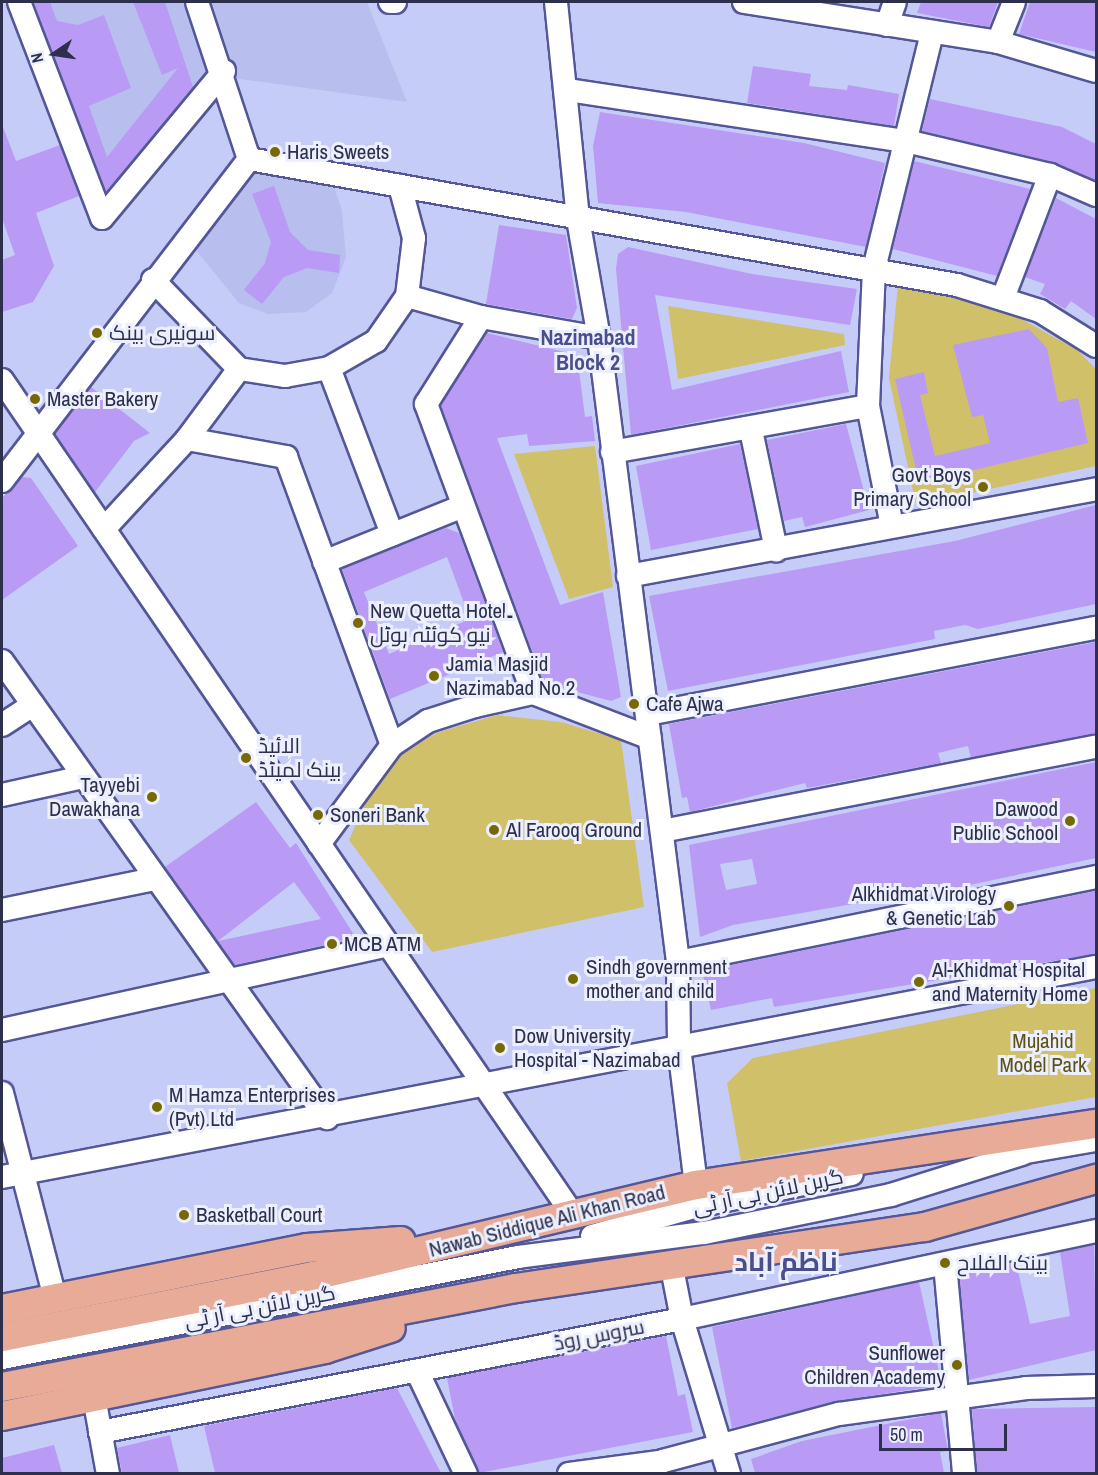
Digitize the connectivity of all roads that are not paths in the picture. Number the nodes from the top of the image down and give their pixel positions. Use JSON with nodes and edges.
{"nodes":[{"id":1,"x":19,"y":2,"type":"edge"},
{"id":2,"x":197,"y":2,"type":"edge"},
{"id":3,"x":556,"y":2,"type":"edge"},
{"id":4,"x":744,"y":2,"type":"edge"},
{"id":5,"x":895,"y":2,"type":"edge"},
{"id":6,"x":1014,"y":2,"type":"edge"},
{"id":7,"x":769,"y":3,"type":"edge"},
{"id":8,"x":887,"y":25,"type":"junction"},
{"id":9,"x":932,"y":32,"type":"junction"},
{"id":10,"x":998,"y":42,"type":"junction"},
{"id":11,"x":224,"y":71,"type":"junction"},
{"id":12,"x":1096,"y":71,"type":"edge"},
{"id":13,"x":568,"y":90,"type":"junction"},
{"id":14,"x":906,"y":141,"type":"junction"},
{"id":15,"x":249,"y":159,"type":"junction"},
{"id":16,"x":1050,"y":175,"type":"junction"},
{"id":17,"x":400,"y":186,"type":"junction"},
{"id":18,"x":1096,"y":195,"type":"edge"},
{"id":19,"x":578,"y":219,"type":"junction"},
{"id":20,"x":874,"y":269,"type":"junction"},
{"id":21,"x":153,"y":280,"type":"junction"},
{"id":22,"x":408,"y":296,"type":"junction"},
{"id":23,"x":1003,"y":298,"type":"junction"},
{"id":24,"x":481,"y":317,"type":"junction"},
{"id":25,"x":599,"y":338,"type":"junction"},
{"id":26,"x":1096,"y":346,"type":"edge"},
{"id":27,"x":329,"y":368,"type":"junction"},
{"id":28,"x":239,"y":369,"type":"junction"},
{"id":29,"x":2,"y":380,"type":"edge"},
{"id":30,"x":868,"y":406,"type":"junction"},
{"id":31,"x":751,"y":430,"type":"junction"},
{"id":32,"x":36,"y":435,"type":"junction"},
{"id":33,"x":186,"y":439,"type":"junction"},
{"id":34,"x":612,"y":452,"type":"junction"},
{"id":35,"x":2,"y":482,"type":"edge"},
{"id":36,"x":1096,"y":489,"type":"edge"},
{"id":37,"x":461,"y":507,"type":"junction"},
{"id":38,"x":892,"y":526,"type":"junction"},
{"id":39,"x":104,"y":529,"type":"junction"},
{"id":40,"x":392,"y":534,"type":"junction"},
{"id":41,"x":776,"y":550,"type":"junction"},
{"id":42,"x":324,"y":562,"type":"junction"},
{"id":43,"x":628,"y":576,"type":"junction"},
{"id":44,"x":1096,"y":628,"type":"edge"},
{"id":45,"x":2,"y":661,"type":"edge"},
{"id":46,"x":533,"y":693,"type":"junction"},
{"id":47,"x":33,"y":705,"type":"junction"},
{"id":48,"x":648,"y":714,"type":"junction"},
{"id":49,"x":2,"y":725,"type":"edge"},
{"id":50,"x":650,"y":738,"type":"junction"},
{"id":51,"x":392,"y":745,"type":"junction"},
{"id":52,"x":1096,"y":747,"type":"edge"},
{"id":53,"x":83,"y":777,"type":"junction"},
{"id":54,"x":2,"y":795,"type":"edge"},
{"id":55,"x":662,"y":831,"type":"junction"},
{"id":56,"x":319,"y":844,"type":"junction"},
{"id":57,"x":1096,"y":877,"type":"edge"},
{"id":58,"x":156,"y":879,"type":"junction"},
{"id":59,"x":2,"y":910,"type":"edge"},
{"id":60,"x":388,"y":945,"type":"junction"},
{"id":61,"x":678,"y":962,"type":"junction"},
{"id":62,"x":1096,"y":967,"type":"edge"},
{"id":63,"x":227,"y":981,"type":"junction"},
{"id":64,"x":2,"y":1030,"type":"edge"},
{"id":65,"x":679,"y":1047,"type":"junction"},
{"id":66,"x":485,"y":1088,"type":"junction"},
{"id":67,"x":2,"y":1093,"type":"edge"},
{"id":68,"x":327,"y":1118,"type":"junction"},
{"id":69,"x":1096,"y":1124,"type":"edge"},
{"id":70,"x":1096,"y":1140,"type":"edge"},
{"id":71,"x":24,"y":1173,"type":"junction"},
{"id":72,"x":2,"y":1178,"type":"edge"},
{"id":73,"x":1096,"y":1179,"type":"edge"},
{"id":74,"x":696,"y":1185,"type":"junction"},
{"id":75,"x":571,"y":1212,"type":"junction"},
{"id":76,"x":1096,"y":1231,"type":"edge"},
{"id":77,"x":493,"y":1234,"type":"junction"},
{"id":78,"x":671,"y":1263,"type":"junction"},
{"id":79,"x":945,"y":1264,"type":"junction"},
{"id":80,"x":516,"y":1288,"type":"junction"},
{"id":81,"x":56,"y":1298,"type":"junction"},
{"id":82,"x":2,"y":1309,"type":"edge"},
{"id":83,"x":682,"y":1319,"type":"junction"},
{"id":84,"x":2,"y":1337,"type":"edge"},
{"id":85,"x":2,"y":1358,"type":"edge"},
{"id":86,"x":417,"y":1371,"type":"junction"},
{"id":87,"x":1096,"y":1386,"type":"edge"},
{"id":88,"x":2,"y":1387,"type":"edge"},
{"id":89,"x":94,"y":1397,"type":"junction"},
{"id":90,"x":957,"y":1397,"type":"junction"},
{"id":91,"x":2,"y":1416,"type":"edge"},
{"id":92,"x":100,"y":1432,"type":"junction"},
{"id":93,"x":718,"y":1446,"type":"junction"},
{"id":94,"x":663,"y":1461,"type":"junction"},
{"id":95,"x":108,"y":1473,"type":"edge"},
{"id":96,"x":466,"y":1473,"type":"edge"},
{"id":97,"x":569,"y":1473,"type":"edge"},
{"id":98,"x":642,"y":1473,"type":"edge"},
{"id":99,"x":729,"y":1473,"type":"edge"},
{"id":100,"x":964,"y":1473,"type":"edge"}],
"edges":[{"from":1,"to":11,"type":"street"},
{"from":2,"to":11,"type":"street"},
{"from":3,"to":13,"type":"street"},
{"from":4,"to":7,"type":"street"},
{"from":5,"to":8,"type":"street"},
{"from":6,"to":10,"type":"street"},
{"from":7,"to":8,"type":"street"},
{"from":8,"to":9,"type":"street"},
{"from":9,"to":10,"type":"street"},
{"from":9,"to":14,"type":"street"},
{"from":10,"to":12,"type":"street"},
{"from":11,"to":15,"type":"street"},
{"from":13,"to":14,"type":"street"},
{"from":13,"to":19,"type":"street"},
{"from":14,"to":16,"type":"street"},
{"from":14,"to":20,"type":"street"},
{"from":15,"to":17,"type":"street"},
{"from":15,"to":21,"type":"street"},
{"from":16,"to":18,"type":"street"},
{"from":16,"to":23,"type":"street"},
{"from":17,"to":19,"type":"street"},
{"from":17,"to":22,"type":"street"},
{"from":19,"to":20,"type":"street"},
{"from":19,"to":25,"type":"street"},
{"from":20,"to":23,"type":"street"},
{"from":20,"to":30,"type":"street"},
{"from":21,"to":28,"type":"street"},
{"from":21,"to":32,"type":"street"},
{"from":22,"to":24,"type":"street"},
{"from":22,"to":27,"type":"street"},
{"from":23,"to":26,"type":"street"},
{"from":24,"to":25,"type":"street"},
{"from":24,"to":37,"type":"street"},
{"from":25,"to":34,"type":"street"},
{"from":27,"to":28,"type":"street"},
{"from":27,"to":40,"type":"street"},
{"from":28,"to":33,"type":"street"},
{"from":29,"to":32,"type":"street"},
{"from":30,"to":31,"type":"street"},
{"from":30,"to":38,"type":"street"},
{"from":31,"to":34,"type":"street"},
{"from":31,"to":41,"type":"street"},
{"from":32,"to":35,"type":"street"},
{"from":32,"to":39,"type":"street"},
{"from":33,"to":39,"type":"street"},
{"from":33,"to":42,"type":"street"},
{"from":34,"to":43,"type":"street"},
{"from":36,"to":38,"type":"street"},
{"from":37,"to":40,"type":"street"},
{"from":37,"to":46,"type":"street"},
{"from":38,"to":41,"type":"street"},
{"from":39,"to":56,"type":"street"},
{"from":40,"to":42,"type":"street"},
{"from":41,"to":43,"type":"street"},
{"from":42,"to":51,"type":"street"},
{"from":43,"to":48,"type":"street"},
{"from":44,"to":48,"type":"street"},
{"from":45,"to":47,"type":"street"},
{"from":46,"to":50,"type":"street"},
{"from":46,"to":51,"type":"street"},
{"from":47,"to":49,"type":"street"},
{"from":47,"to":53,"type":"street"},
{"from":48,"to":50,"type":"street"},
{"from":50,"to":55,"type":"street"},
{"from":51,"to":56,"type":"street"},
{"from":52,"to":55,"type":"street"},
{"from":53,"to":54,"type":"street"},
{"from":53,"to":58,"type":"street"},
{"from":55,"to":61,"type":"street"},
{"from":56,"to":60,"type":"street"},
{"from":57,"to":61,"type":"street"},
{"from":58,"to":59,"type":"street"},
{"from":58,"to":63,"type":"street"},
{"from":60,"to":63,"type":"street"},
{"from":60,"to":66,"type":"street"},
{"from":61,"to":65,"type":"street"},
{"from":62,"to":65,"type":"street"},
{"from":63,"to":64,"type":"street"},
{"from":63,"to":68,"type":"street"},
{"from":65,"to":66,"type":"street"},
{"from":65,"to":74,"type":"street"},
{"from":66,"to":68,"type":"street"},
{"from":66,"to":75,"type":"street"},
{"from":67,"to":71,"type":"street"},
{"from":68,"to":71,"type":"street"},
{"from":69,"to":74,"type":"main road","name":"Nawab Siddique Ali Khan Road"},
{"from":70,"to":85,"type":"street","name":"گرین لائن بی آر ٹی"},
{"from":71,"to":72,"type":"street"},
{"from":71,"to":81,"type":"street"},
{"from":73,"to":78,"type":"main road"},
{"from":74,"to":75,"type":"main road","name":"Nawab Siddique Ali Khan Road"},
{"from":75,"to":77,"type":"main road","name":"Nawab Siddique Ali Khan Road"},
{"from":76,"to":79,"type":"street","name":"سروس روڈ"},
{"from":77,"to":81,"type":"main road"},
{"from":77,"to":84,"type":"main road","name":"Nawab Siddique Ali Khan Road"},
{"from":78,"to":80,"type":"main road"},
{"from":78,"to":83,"type":"street"},
{"from":79,"to":83,"type":"street","name":"سروس روڈ"},
{"from":79,"to":90,"type":"street"},
{"from":80,"to":88,"type":"main road"},
{"from":80,"to":89,"type":"main road"},
{"from":81,"to":82,"type":"main road"},
{"from":83,"to":86,"type":"street","name":"سروس روڈ"},
{"from":83,"to":93,"type":"street"},
{"from":86,"to":92,"type":"street","name":"سروس روڈ"},
{"from":86,"to":96,"type":"street"},
{"from":87,"to":90,"type":"street"},
{"from":89,"to":91,"type":"main road"},
{"from":89,"to":92,"type":"street"},
{"from":90,"to":93,"type":"street"},
{"from":90,"to":100,"type":"street"},
{"from":92,"to":95,"type":"street"},
{"from":93,"to":94,"type":"street"},
{"from":93,"to":99,"type":"street"},
{"from":94,"to":97,"type":"street"},
{"from":94,"to":98,"type":"street"}]}
